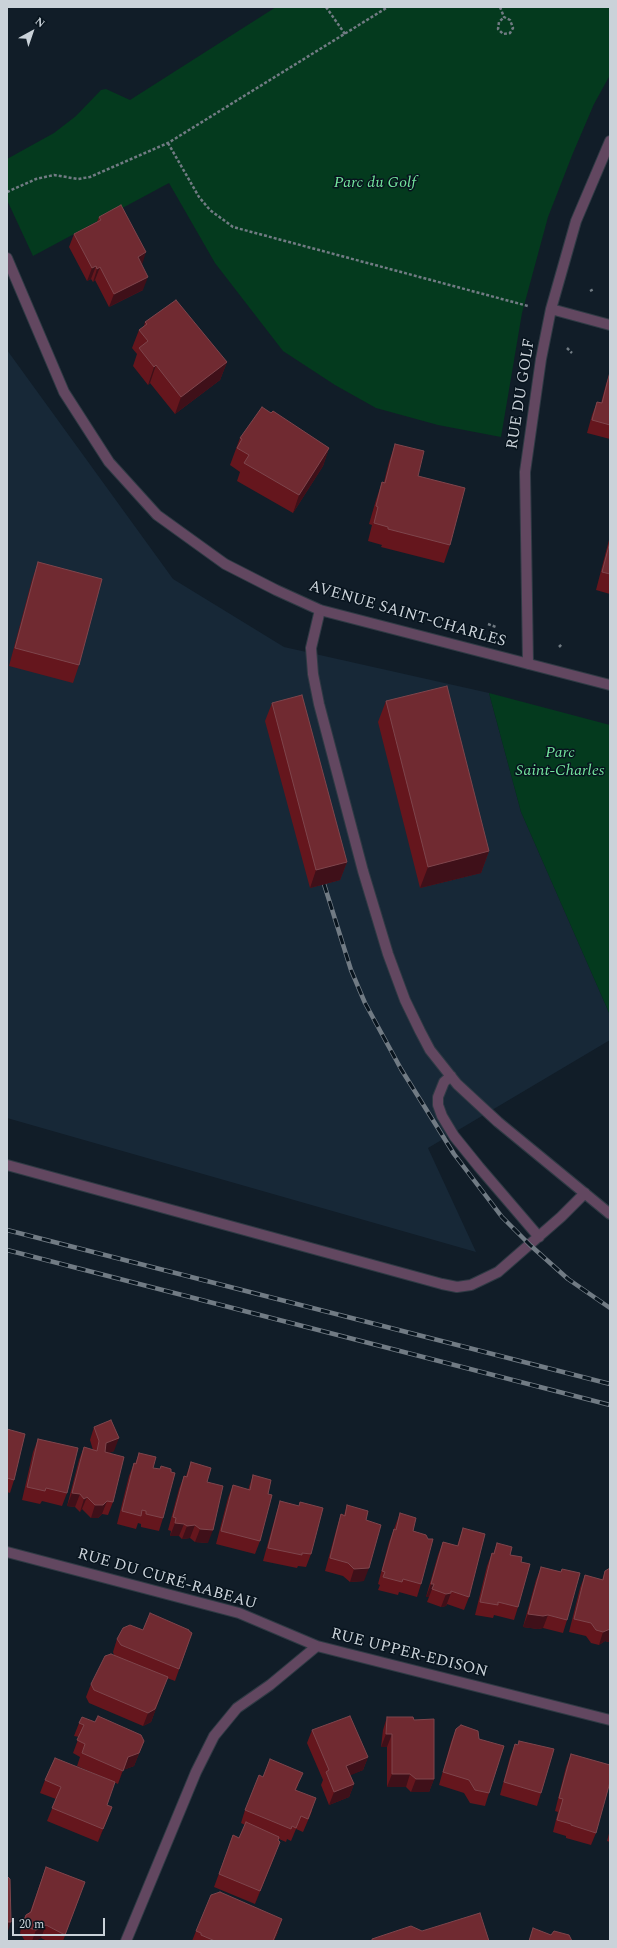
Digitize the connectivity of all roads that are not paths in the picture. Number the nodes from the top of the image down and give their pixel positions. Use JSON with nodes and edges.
{"nodes":[{"id":1,"x":610,"y":141,"type":"edge"},
{"id":2,"x":7,"y":258,"type":"edge"},
{"id":3,"x":551,"y":309,"type":"junction"},
{"id":4,"x":610,"y":325,"type":"edge"},
{"id":5,"x":320,"y":610,"type":"junction"},
{"id":6,"x":528,"y":664,"type":"junction"},
{"id":7,"x":610,"y":684,"type":"edge"},
{"id":8,"x":451,"y":1076,"type":"junction"},
{"id":9,"x":7,"y":1165,"type":"edge"},
{"id":10,"x":585,"y":1193,"type":"junction"},
{"id":11,"x":610,"y":1214,"type":"edge"},
{"id":12,"x":539,"y":1237,"type":"junction"},
{"id":13,"x":7,"y":1552,"type":"edge"},
{"id":14,"x":316,"y":1646,"type":"junction"},
{"id":15,"x":610,"y":1720,"type":"edge"},
{"id":16,"x":126,"y":1941,"type":"edge"}],
"edges":[{"from":1,"to":3,"type":"street","name":"RUE DU GOLF"},
{"from":2,"to":5,"type":"street","name":"AVENUE SAINT-CHARLES"},
{"from":3,"to":4,"type":"street"},
{"from":3,"to":6,"type":"street","name":"RUE DU GOLF"},
{"from":5,"to":6,"type":"street","name":"AVENUE SAINT-CHARLES"},
{"from":5,"to":8,"type":"street"},
{"from":6,"to":7,"type":"street","name":"AVENUE SAINT-CHARLES"},
{"from":8,"to":10,"type":"street"},
{"from":8,"to":12,"type":"street"},
{"from":9,"to":12,"type":"street"},
{"from":10,"to":11,"type":"street"},
{"from":10,"to":12,"type":"street"},
{"from":13,"to":14,"type":"street","name":"RUE DU CURÉ-RABEAU"},
{"from":14,"to":15,"type":"street","name":"RUE UPPER-EDISON"},
{"from":14,"to":16,"type":"street","name":"RUE UPPER-EDISON"}]}
